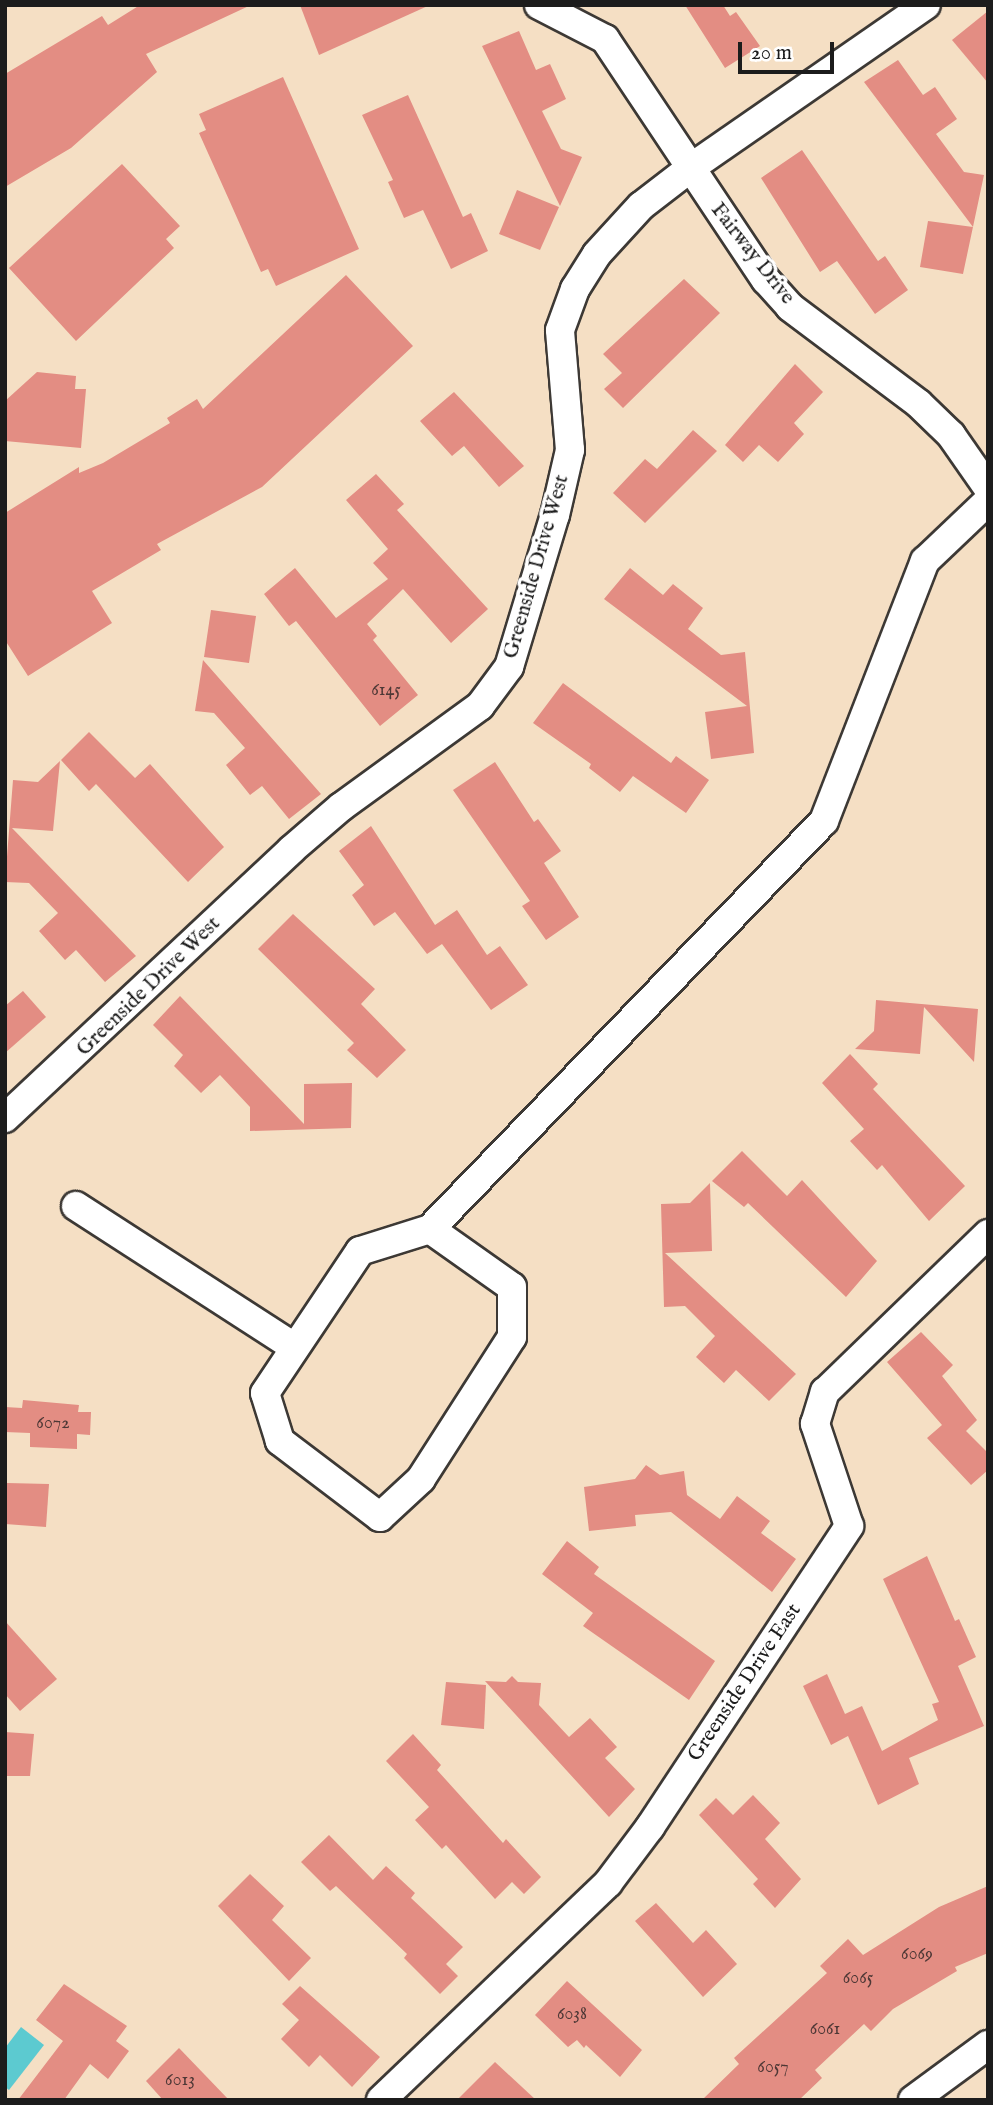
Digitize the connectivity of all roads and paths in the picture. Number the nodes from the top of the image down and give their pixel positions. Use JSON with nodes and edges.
{"nodes":[{"id":1,"x":539,"y":5,"type":"edge"},
{"id":2,"x":926,"y":5,"type":"edge"},
{"id":3,"x":690,"y":169,"type":"junction"},
{"id":4,"x":988,"y":488,"type":"edge"},
{"id":5,"x":988,"y":501,"type":"edge"},
{"id":6,"x":5,"y":1118,"type":"edge"},
{"id":7,"x":76,"y":1206,"type":"dead end"},
{"id":8,"x":430,"y":1229,"type":"junction"},
{"id":9,"x":988,"y":1234,"type":"edge"},
{"id":10,"x":294,"y":1347,"type":"junction"},
{"id":11,"x":988,"y":2045,"type":"edge"},
{"id":12,"x":923,"y":2096,"type":"edge"},
{"id":13,"x":381,"y":2100,"type":"edge"}],
"edges":[{"from":1,"to":3,"type":"street","name":"Fairway Drive"},
{"from":2,"to":3,"type":"street","name":"Greenside Drive West"},
{"from":3,"to":4,"type":"street","name":"Fairway Drive"},
{"from":3,"to":6,"type":"street","name":"Greenside Drive West"},
{"from":5,"to":8,"type":"street"},
{"from":7,"to":10,"type":"street"},
{"from":8,"to":10,"type":"street"},
{"from":8,"to":10,"type":"street"},
{"from":9,"to":13,"type":"street","name":"Greenside Drive East"},
{"from":11,"to":12,"type":"street"}]}
